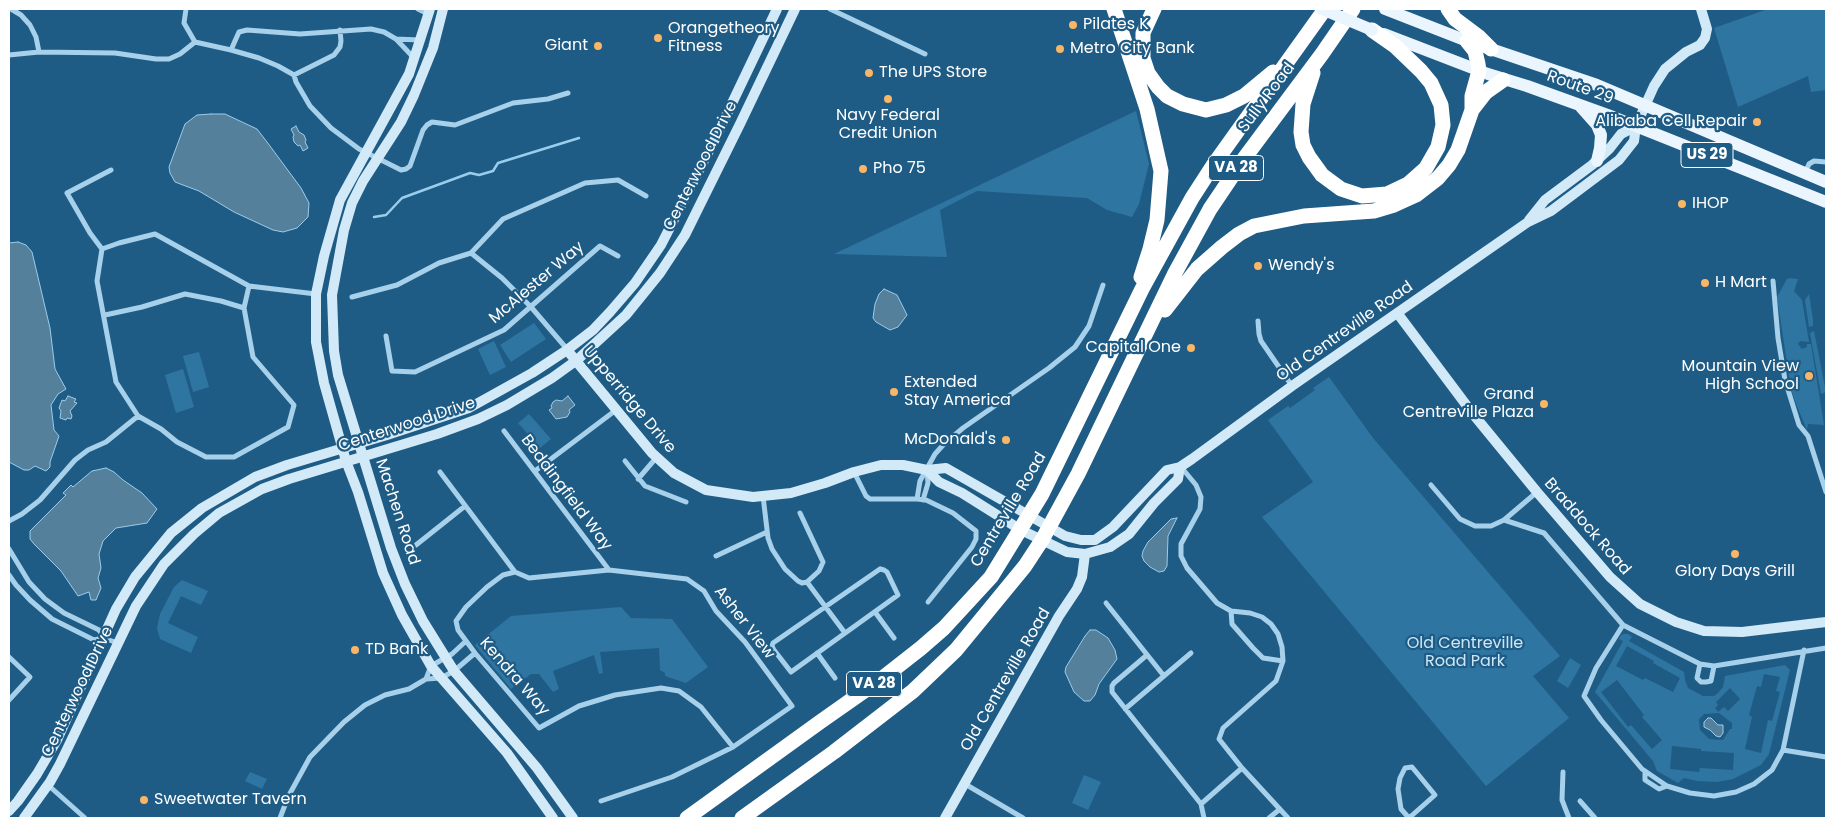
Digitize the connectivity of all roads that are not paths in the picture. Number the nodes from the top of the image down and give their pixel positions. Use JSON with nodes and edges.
{"nodes":[{"id":1,"x":11,"y":9,"type":"edge"},
{"id":2,"x":186,"y":9,"type":"edge"},
{"id":3,"x":418,"y":9,"type":"edge"},
{"id":4,"x":443,"y":9,"type":"edge"},
{"id":5,"x":777,"y":9,"type":"edge"},
{"id":6,"x":795,"y":9,"type":"edge"},
{"id":7,"x":830,"y":9,"type":"edge"},
{"id":8,"x":1114,"y":9,"type":"edge"},
{"id":9,"x":1154,"y":9,"type":"edge"},
{"id":10,"x":1323,"y":9,"type":"edge"},
{"id":11,"x":1353,"y":9,"type":"edge"},
{"id":12,"x":1386,"y":9,"type":"edge"},
{"id":13,"x":1448,"y":9,"type":"edge"},
{"id":14,"x":1701,"y":9,"type":"edge"},
{"id":15,"x":429,"y":12,"type":"edge"},
{"id":16,"x":340,"y":30,"type":"junction"},
{"id":17,"x":1372,"y":30,"type":"junction"},
{"id":18,"x":396,"y":39,"type":"junction"},
{"id":19,"x":420,"y":40,"type":"junction"},
{"id":20,"x":1467,"y":41,"type":"junction"},
{"id":21,"x":195,"y":42,"type":"junction"},
{"id":22,"x":1300,"y":44,"type":"junction"},
{"id":23,"x":1491,"y":49,"type":"junction"},
{"id":24,"x":231,"y":50,"type":"junction"},
{"id":25,"x":39,"y":52,"type":"junction"},
{"id":26,"x":925,"y":54,"type":"dead end"},
{"id":27,"x":1322,"y":54,"type":"junction"},
{"id":28,"x":9,"y":55,"type":"edge"},
{"id":29,"x":414,"y":58,"type":"junction"},
{"id":30,"x":1479,"y":71,"type":"junction"},
{"id":31,"x":294,"y":75,"type":"junction"},
{"id":32,"x":1503,"y":80,"type":"junction"},
{"id":33,"x":568,"y":93,"type":"dead end"},
{"id":34,"x":1577,"y":104,"type":"junction"},
{"id":35,"x":1645,"y":105,"type":"junction"},
{"id":36,"x":1472,"y":110,"type":"junction"},
{"id":37,"x":1636,"y":126,"type":"junction"},
{"id":38,"x":366,"y":153,"type":"junction"},
{"id":39,"x":377,"y":159,"type":"junction"},
{"id":40,"x":1597,"y":161,"type":"junction"},
{"id":41,"x":1826,"y":162,"type":"edge"},
{"id":42,"x":111,"y":170,"type":"dead end"},
{"id":43,"x":1805,"y":173,"type":"junction"},
{"id":44,"x":1826,"y":182,"type":"edge"},
{"id":45,"x":646,"y":196,"type":"dead end"},
{"id":46,"x":1826,"y":202,"type":"edge"},
{"id":47,"x":1528,"y":222,"type":"junction"},
{"id":48,"x":102,"y":249,"type":"junction"},
{"id":49,"x":471,"y":252,"type":"junction"},
{"id":50,"x":618,"y":256,"type":"dead end"},
{"id":51,"x":1773,"y":281,"type":"dead end"},
{"id":52,"x":1103,"y":285,"type":"dead end"},
{"id":53,"x":249,"y":286,"type":"junction"},
{"id":54,"x":316,"y":294,"type":"junction"},
{"id":55,"x":352,"y":297,"type":"dead end"},
{"id":56,"x":532,"y":307,"type":"junction"},
{"id":57,"x":244,"y":308,"type":"junction"},
{"id":58,"x":1398,"y":314,"type":"junction"},
{"id":59,"x":105,"y":315,"type":"junction"},
{"id":60,"x":1258,"y":320,"type":"dead end"},
{"id":61,"x":1123,"y":328,"type":"junction"},
{"id":62,"x":386,"y":336,"type":"dead end"},
{"id":63,"x":1142,"y":342,"type":"junction"},
{"id":64,"x":568,"y":350,"type":"junction"},
{"id":65,"x":577,"y":360,"type":"junction"},
{"id":66,"x":1292,"y":386,"type":"junction"},
{"id":67,"x":616,"y":410,"type":"junction"},
{"id":68,"x":138,"y":416,"type":"junction"},
{"id":69,"x":504,"y":431,"type":"dead end"},
{"id":70,"x":358,"y":443,"type":"junction"},
{"id":71,"x":343,"y":448,"type":"junction"},
{"id":72,"x":362,"y":456,"type":"junction"},
{"id":73,"x":656,"y":458,"type":"junction"},
{"id":74,"x":346,"y":461,"type":"junction"},
{"id":75,"x":625,"y":461,"type":"dead end"},
{"id":76,"x":1180,"y":466,"type":"junction"},
{"id":77,"x":927,"y":470,"type":"junction"},
{"id":78,"x":535,"y":471,"type":"junction"},
{"id":79,"x":440,"y":472,"type":"dead end"},
{"id":80,"x":854,"y":472,"type":"junction"},
{"id":81,"x":638,"y":479,"type":"junction"},
{"id":82,"x":1430,"y":485,"type":"dead end"},
{"id":83,"x":1537,"y":492,"type":"junction"},
{"id":84,"x":1826,"y":492,"type":"edge"},
{"id":85,"x":763,"y":496,"type":"junction"},
{"id":86,"x":917,"y":499,"type":"junction"},
{"id":87,"x":923,"y":500,"type":"junction"},
{"id":88,"x":686,"y":502,"type":"dead end"},
{"id":89,"x":465,"y":506,"type":"junction"},
{"id":90,"x":800,"y":513,"type":"dead end"},
{"id":91,"x":1504,"y":520,"type":"junction"},
{"id":92,"x":9,"y":521,"type":"edge"},
{"id":93,"x":1025,"y":523,"type":"junction"},
{"id":94,"x":767,"y":532,"type":"junction"},
{"id":95,"x":1046,"y":534,"type":"junction"},
{"id":96,"x":416,"y":545,"type":"dead end"},
{"id":97,"x":9,"y":549,"type":"edge"},
{"id":98,"x":1085,"y":554,"type":"junction"},
{"id":99,"x":716,"y":556,"type":"dead end"},
{"id":100,"x":609,"y":570,"type":"junction"},
{"id":101,"x":514,"y":572,"type":"junction"},
{"id":102,"x":9,"y":575,"type":"edge"},
{"id":103,"x":807,"y":582,"type":"junction"},
{"id":104,"x":928,"y":602,"type":"dead end"},
{"id":105,"x":1106,"y":604,"type":"dead end"},
{"id":106,"x":825,"y":607,"type":"junction"},
{"id":107,"x":1231,"y":611,"type":"junction"},
{"id":108,"x":875,"y":612,"type":"junction"},
{"id":109,"x":1826,"y":622,"type":"edge"},
{"id":110,"x":1623,"y":625,"type":"junction"},
{"id":111,"x":845,"y":633,"type":"junction"},
{"id":112,"x":103,"y":638,"type":"junction"},
{"id":113,"x":894,"y":638,"type":"dead end"},
{"id":114,"x":466,"y":641,"type":"junction"},
{"id":115,"x":118,"y":643,"type":"junction"},
{"id":116,"x":1826,"y":648,"type":"edge"},
{"id":117,"x":1804,"y":650,"type":"junction"},
{"id":118,"x":475,"y":653,"type":"junction"},
{"id":119,"x":817,"y":653,"type":"junction"},
{"id":120,"x":1191,"y":653,"type":"dead end"},
{"id":121,"x":1147,"y":655,"type":"junction"},
{"id":122,"x":9,"y":657,"type":"edge"},
{"id":123,"x":446,"y":658,"type":"junction"},
{"id":124,"x":1282,"y":661,"type":"junction"},
{"id":125,"x":1700,"y":664,"type":"junction"},
{"id":126,"x":431,"y":666,"type":"junction"},
{"id":127,"x":1714,"y":666,"type":"junction"},
{"id":128,"x":454,"y":671,"type":"junction"},
{"id":129,"x":1164,"y":676,"type":"junction"},
{"id":130,"x":441,"y":678,"type":"junction"},
{"id":131,"x":835,"y":678,"type":"dead end"},
{"id":132,"x":426,"y":679,"type":"junction"},
{"id":133,"x":9,"y":700,"type":"edge"},
{"id":134,"x":1125,"y":709,"type":"junction"},
{"id":135,"x":733,"y":747,"type":"junction"},
{"id":136,"x":1783,"y":750,"type":"junction"},
{"id":137,"x":1826,"y":757,"type":"edge"},
{"id":138,"x":1242,"y":768,"type":"junction"},
{"id":139,"x":1562,"y":772,"type":"dead end"},
{"id":140,"x":964,"y":784,"type":"junction"},
{"id":141,"x":48,"y":786,"type":"junction"},
{"id":142,"x":601,"y":800,"type":"dead end"},
{"id":143,"x":1580,"y":801,"type":"dead end"},
{"id":144,"x":1201,"y":804,"type":"junction"},
{"id":145,"x":1280,"y":809,"type":"junction"},
{"id":146,"x":9,"y":811,"type":"edge"},
{"id":147,"x":24,"y":818,"type":"edge"},
{"id":148,"x":85,"y":818,"type":"edge"},
{"id":149,"x":280,"y":818,"type":"edge"},
{"id":150,"x":553,"y":818,"type":"edge"},
{"id":151,"x":573,"y":818,"type":"edge"},
{"id":152,"x":687,"y":818,"type":"edge"},
{"id":153,"x":742,"y":818,"type":"edge"},
{"id":154,"x":945,"y":818,"type":"edge"},
{"id":155,"x":1023,"y":818,"type":"edge"},
{"id":156,"x":1204,"y":818,"type":"edge"},
{"id":157,"x":1269,"y":818,"type":"edge"},
{"id":158,"x":1288,"y":818,"type":"edge"},
{"id":159,"x":1409,"y":818,"type":"edge"},
{"id":160,"x":1569,"y":818,"type":"edge"},
{"id":161,"x":1595,"y":818,"type":"edge"}],
"edges":[{"from":1,"to":25,"type":"street"},
{"from":2,"to":21,"type":"street"},
{"from":3,"to":15,"type":"street"},
{"from":4,"to":39,"type":"street","name":"Machen Road"},
{"from":5,"to":64,"type":"street","name":"Centerwood Drive"},
{"from":6,"to":65,"type":"street","name":"Centerwood Drive"},
{"from":7,"to":26,"type":"street"},
{"from":8,"to":61,"type":"highway"},
{"from":9,"to":22,"type":"highway"},
{"from":10,"to":17,"type":"main road","name":"Route 29","number":"US 29","bridge":true},
{"from":10,"to":22,"type":"highway","name":"Sully Road","number":"VA 28"},
{"from":11,"to":27,"type":"highway","name":"Sully Road","number":"VA 28"},
{"from":12,"to":20,"type":"main road","name":"Route 29","number":"US 29"},
{"from":13,"to":23,"type":"highway"},
{"from":14,"to":35,"type":"street"},
{"from":15,"to":19,"type":"street","name":"Machen Road"},
{"from":16,"to":18,"type":"street"},
{"from":16,"to":24,"type":"street"},
{"from":16,"to":31,"type":"street"},
{"from":17,"to":27,"type":"highway"},
{"from":17,"to":30,"type":"main road","name":"Route 29","number":"US 29"},
{"from":18,"to":19,"type":"street"},
{"from":18,"to":29,"type":"street"},
{"from":19,"to":29,"type":"street","name":"Machen Road"},
{"from":20,"to":23,"type":"main road","name":"Route 29","number":"US 29"},
{"from":20,"to":30,"type":"highway"},
{"from":21,"to":24,"type":"street"},
{"from":21,"to":25,"type":"street"},
{"from":22,"to":61,"type":"highway","name":"Sully Road","number":"VA 28"},
{"from":23,"to":35,"type":"main road","name":"Route 29","number":"US 29"},
{"from":24,"to":31,"type":"street"},
{"from":25,"to":28,"type":"street"},
{"from":27,"to":63,"type":"highway","name":"Sully Road","number":"VA 28"},
{"from":29,"to":38,"type":"street","name":"Machen Road"},
{"from":30,"to":32,"type":"main road","name":"Route 29","number":"US 29"},
{"from":30,"to":36,"type":"highway"},
{"from":31,"to":38,"type":"street"},
{"from":32,"to":34,"type":"main road","name":"Route 29","number":"US 29"},
{"from":32,"to":36,"type":"highway"},
{"from":33,"to":39,"type":"street"},
{"from":34,"to":37,"type":"main road","name":"Route 29","number":"US 29"},
{"from":34,"to":40,"type":"main road"},
{"from":35,"to":37,"type":"street","name":"Old Centreville Road"},
{"from":35,"to":43,"type":"main road","name":"Route 29","number":"US 29"},
{"from":36,"to":63,"type":"highway"},
{"from":37,"to":40,"type":"street","name":"Old Centreville Road"},
{"from":37,"to":46,"type":"main road","name":"Route 29","number":"US 29"},
{"from":37,"to":47,"type":"street","name":"Old Centreville Road"},
{"from":38,"to":39,"type":"street"},
{"from":38,"to":54,"type":"street","name":"Machen Road"},
{"from":39,"to":70,"type":"street","name":"Machen Road"},
{"from":40,"to":47,"type":"street","name":"Old Centreville Road"},
{"from":41,"to":43,"type":"street"},
{"from":42,"to":48,"type":"street"},
{"from":43,"to":44,"type":"main road","name":"Route 29","number":"US 29"},
{"from":45,"to":49,"type":"street"},
{"from":47,"to":58,"type":"street","name":"Old Centreville Road"},
{"from":48,"to":53,"type":"street"},
{"from":48,"to":59,"type":"street"},
{"from":49,"to":55,"type":"street"},
{"from":49,"to":56,"type":"street"},
{"from":50,"to":56,"type":"street","name":"McAlester Way"},
{"from":51,"to":84,"type":"street"},
{"from":52,"to":77,"type":"street"},
{"from":53,"to":54,"type":"street"},
{"from":53,"to":57,"type":"street"},
{"from":54,"to":71,"type":"street","name":"Machen Road"},
{"from":56,"to":62,"type":"street","name":"McAlester Way"},
{"from":56,"to":64,"type":"street"},
{"from":57,"to":59,"type":"street"},
{"from":57,"to":68,"type":"street"},
{"from":58,"to":66,"type":"street","name":"Old Centreville Road"},
{"from":58,"to":83,"type":"street","name":"Braddock Road"},
{"from":59,"to":68,"type":"street"},
{"from":60,"to":66,"type":"street"},
{"from":61,"to":93,"type":"highway","name":"Centreville Road","number":"VA 28"},
{"from":63,"to":95,"type":"highway","number":"VA 28"},
{"from":64,"to":65,"type":"street","name":"Upperridge Drive"},
{"from":64,"to":70,"type":"street","name":"Centerwood Drive"},
{"from":65,"to":67,"type":"street","name":"Upperridge Drive"},
{"from":65,"to":72,"type":"street","name":"Centerwood Drive"},
{"from":66,"to":76,"type":"street","name":"Old Centreville Road"},
{"from":67,"to":73,"type":"street","name":"Upperridge Drive"},
{"from":67,"to":78,"type":"street"},
{"from":68,"to":92,"type":"street"},
{"from":69,"to":78,"type":"street","name":"Beddingfield Way"},
{"from":70,"to":71,"type":"street","name":"Centerwood Drive"},
{"from":70,"to":72,"type":"street","name":"Machen Road"},
{"from":71,"to":74,"type":"street","name":"Machen Road"},
{"from":71,"to":112,"type":"street","name":"Centerwood Drive"},
{"from":72,"to":74,"type":"street","name":"Centerwood Drive"},
{"from":72,"to":123,"type":"street","name":"Machen Road"},
{"from":73,"to":81,"type":"street"},
{"from":73,"to":85,"type":"street","name":"Upperridge Drive"},
{"from":74,"to":115,"type":"street","name":"Centerwood Drive"},
{"from":74,"to":126,"type":"street","name":"Machen Road"},
{"from":75,"to":81,"type":"street"},
{"from":76,"to":95,"type":"street","name":"Old Centreville Road"},
{"from":76,"to":98,"type":"street","name":"Old Centreville Road"},
{"from":76,"to":107,"type":"street"},
{"from":77,"to":80,"type":"street","name":"Upperridge Drive"},
{"from":77,"to":86,"type":"street"},
{"from":77,"to":87,"type":"street"},
{"from":77,"to":93,"type":"street","name":"Upperridge Drive"},
{"from":77,"to":93,"type":"street","name":"Upperridge Drive"},
{"from":78,"to":100,"type":"street","name":"Beddingfield Way"},
{"from":79,"to":89,"type":"street"},
{"from":80,"to":85,"type":"street","name":"Upperridge Drive"},
{"from":80,"to":86,"type":"street"},
{"from":81,"to":88,"type":"street"},
{"from":82,"to":91,"type":"street"},
{"from":83,"to":91,"type":"street"},
{"from":83,"to":109,"type":"street","name":"Braddock Road"},
{"from":85,"to":94,"type":"street"},
{"from":86,"to":87,"type":"street"},
{"from":87,"to":104,"type":"street"},
{"from":89,"to":96,"type":"street"},
{"from":89,"to":101,"type":"street"},
{"from":90,"to":103,"type":"street"},
{"from":91,"to":110,"type":"street"},
{"from":93,"to":95,"type":"street","name":"Old Centreville Road"},
{"from":93,"to":95,"type":"street","name":"Old Centreville Road"},
{"from":93,"to":152,"type":"highway","name":"Centreville Road","number":"VA 28"},
{"from":94,"to":99,"type":"street"},
{"from":94,"to":103,"type":"street"},
{"from":95,"to":98,"type":"street","name":"Old Centreville Road"},
{"from":95,"to":153,"type":"highway","number":"VA 28"},
{"from":97,"to":112,"type":"street"},
{"from":98,"to":140,"type":"street","name":"Old Centreville Road"},
{"from":100,"to":101,"type":"street","name":"Asher View"},
{"from":100,"to":135,"type":"street","name":"Asher View"},
{"from":101,"to":114,"type":"street","name":"Kendra Way"},
{"from":102,"to":112,"type":"street"},
{"from":103,"to":106,"type":"street"},
{"from":105,"to":121,"type":"street"},
{"from":106,"to":108,"type":"street"},
{"from":106,"to":111,"type":"street"},
{"from":106,"to":119,"type":"street"},
{"from":107,"to":124,"type":"street"},
{"from":107,"to":124,"type":"street"},
{"from":108,"to":111,"type":"street"},
{"from":108,"to":113,"type":"street"},
{"from":110,"to":125,"type":"street"},
{"from":110,"to":136,"type":"street"},
{"from":111,"to":119,"type":"street"},
{"from":112,"to":115,"type":"street"},
{"from":112,"to":146,"type":"street","name":"Centerwood Drive"},
{"from":114,"to":118,"type":"street","name":"Kendra Way"},
{"from":114,"to":123,"type":"street"},
{"from":115,"to":141,"type":"street","name":"Centerwood Drive"},
{"from":116,"to":117,"type":"street"},
{"from":117,"to":127,"type":"street"},
{"from":117,"to":136,"type":"street"},
{"from":118,"to":128,"type":"street"},
{"from":118,"to":135,"type":"street","name":"Kendra Way"},
{"from":119,"to":131,"type":"street"},
{"from":120,"to":129,"type":"street"},
{"from":121,"to":129,"type":"street"},
{"from":121,"to":134,"type":"street"},
{"from":122,"to":133,"type":"street"},
{"from":123,"to":126,"type":"street"},
{"from":123,"to":128,"type":"street","name":"Machen Road"},
{"from":124,"to":138,"type":"street"},
{"from":125,"to":127,"type":"street"},
{"from":125,"to":127,"type":"street"},
{"from":126,"to":130,"type":"street","name":"Machen Road"},
{"from":126,"to":132,"type":"street"},
{"from":128,"to":130,"type":"street"},
{"from":128,"to":151,"type":"street","name":"Machen Road"},
{"from":129,"to":134,"type":"street"},
{"from":130,"to":132,"type":"street"},
{"from":130,"to":150,"type":"street","name":"Machen Road"},
{"from":132,"to":149,"type":"street"},
{"from":134,"to":144,"type":"street"},
{"from":135,"to":142,"type":"street","name":"Asher View"},
{"from":136,"to":137,"type":"street"},
{"from":138,"to":144,"type":"street"},
{"from":138,"to":145,"type":"street"},
{"from":139,"to":160,"type":"street"},
{"from":140,"to":154,"type":"street","name":"Old Centreville Road"},
{"from":140,"to":155,"type":"street"},
{"from":141,"to":147,"type":"street","name":"Centerwood Drive"},
{"from":141,"to":148,"type":"street"},
{"from":143,"to":161,"type":"street"},
{"from":144,"to":156,"type":"street"},
{"from":145,"to":157,"type":"street"},
{"from":145,"to":158,"type":"street"},
{"from":159,"to":159,"type":"street"}]}
